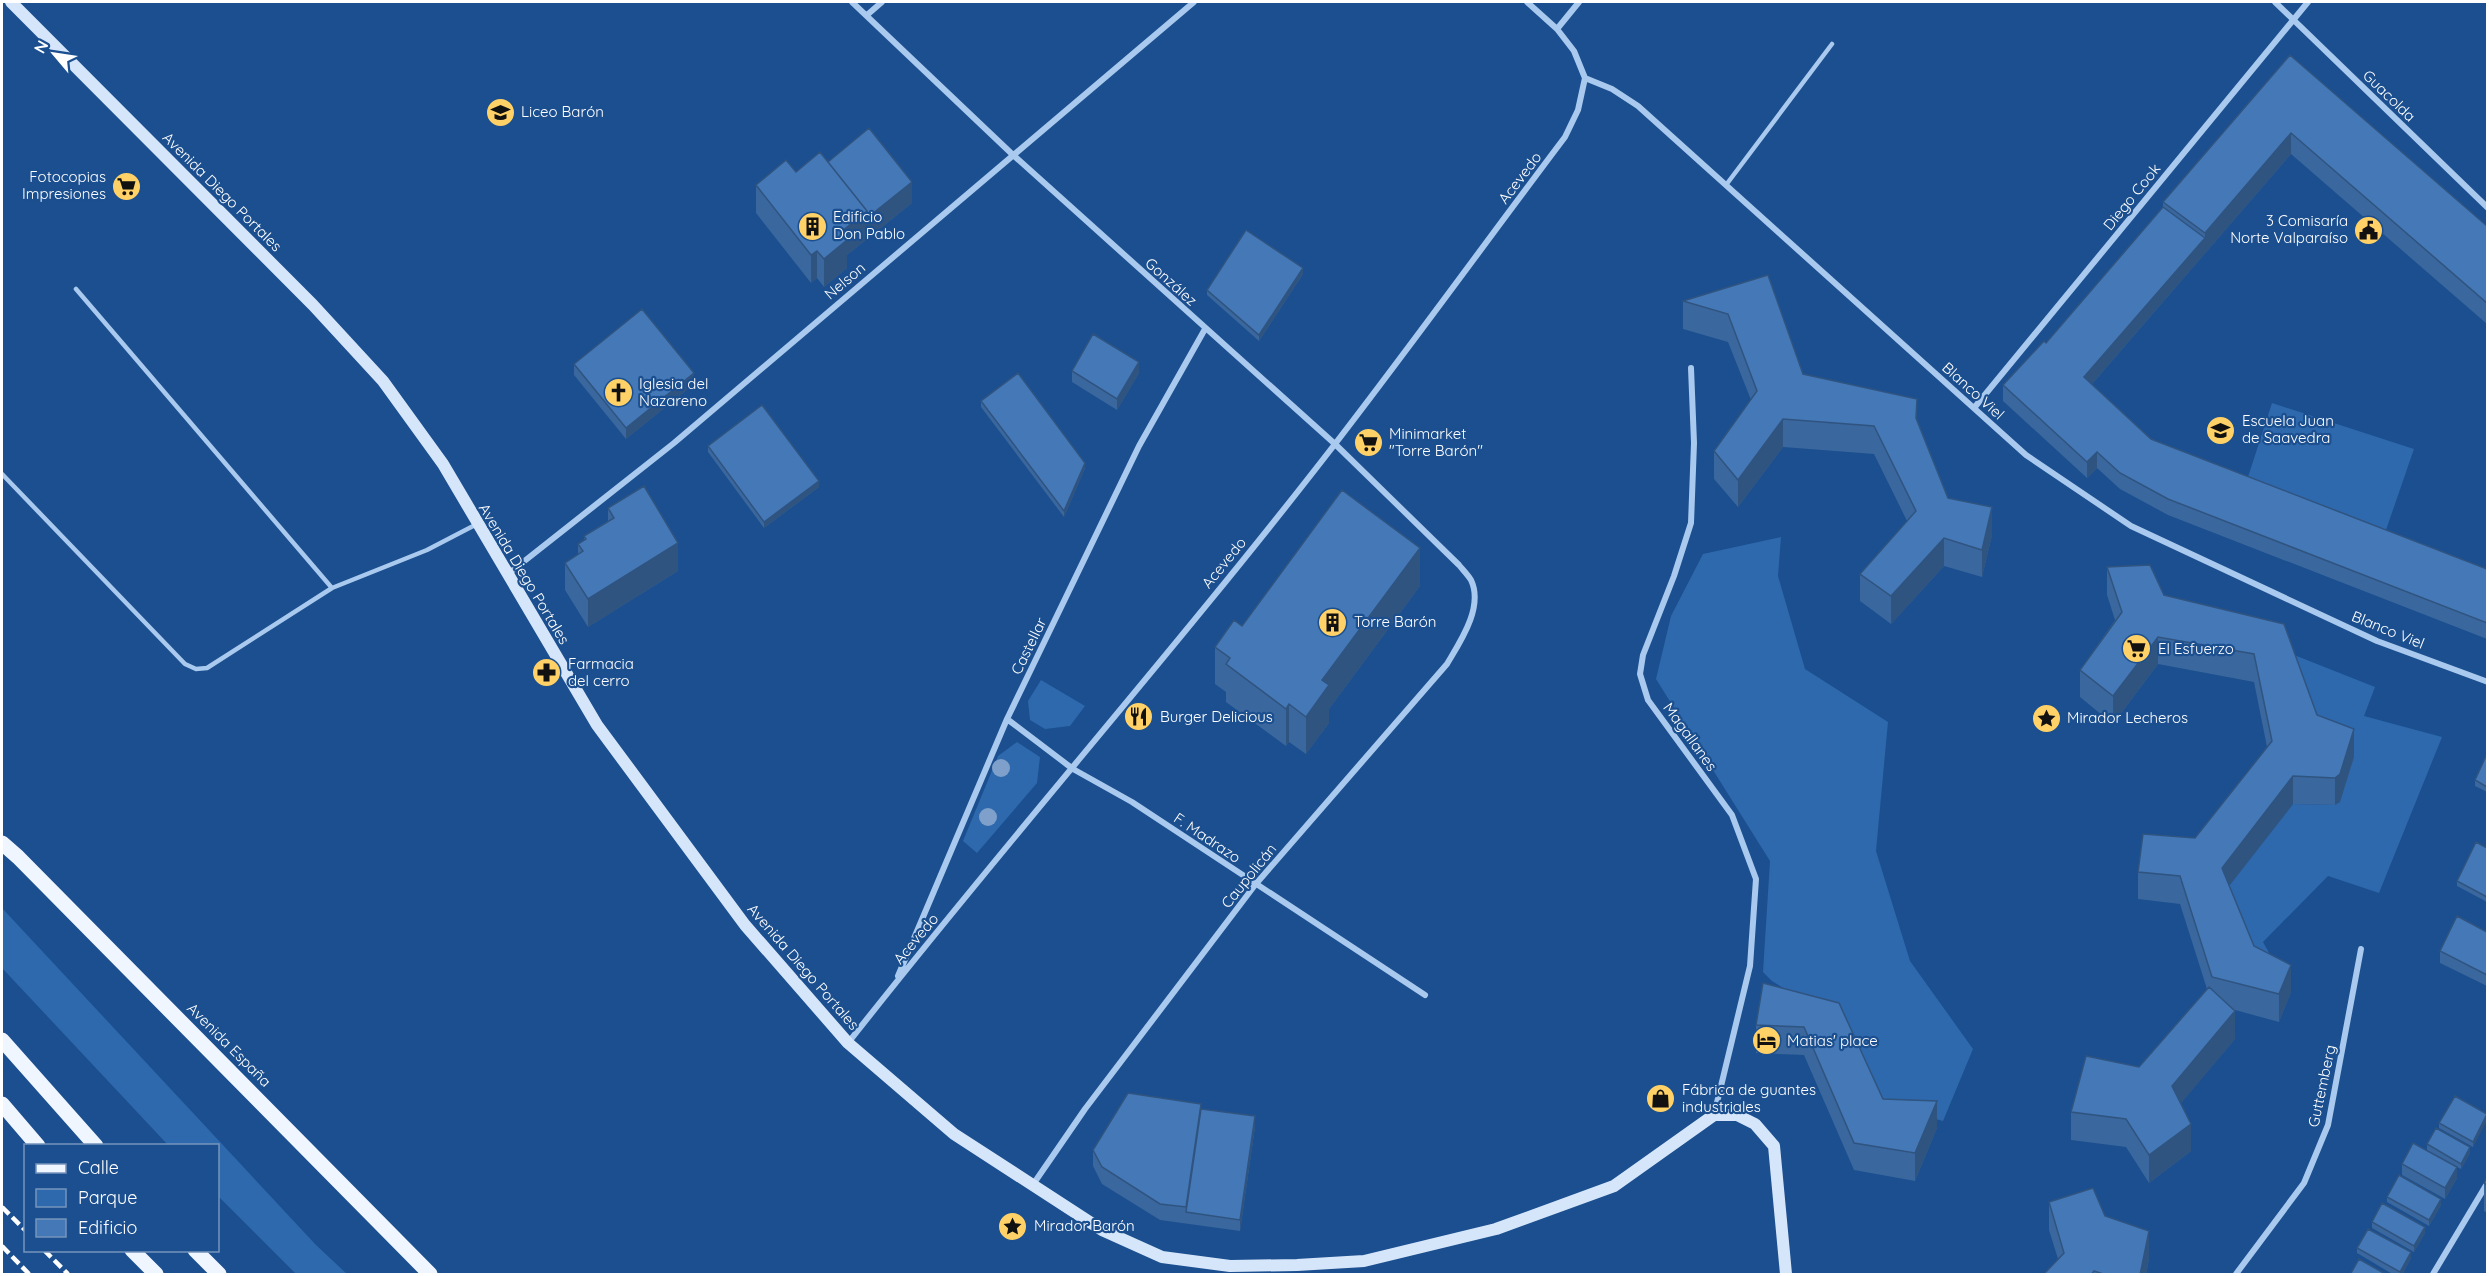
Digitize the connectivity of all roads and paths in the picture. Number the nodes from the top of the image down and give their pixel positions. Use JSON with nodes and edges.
{"nodes":[{"id":1,"x":11,"y":2,"type":"edge"},
{"id":2,"x":852,"y":2,"type":"edge"},
{"id":3,"x":882,"y":2,"type":"edge"},
{"id":4,"x":1194,"y":2,"type":"edge"},
{"id":5,"x":1527,"y":2,"type":"edge"},
{"id":6,"x":1579,"y":2,"type":"edge"},
{"id":7,"x":2275,"y":2,"type":"edge"},
{"id":8,"x":2308,"y":2,"type":"edge"},
{"id":9,"x":867,"y":15,"type":"junction"},
{"id":10,"x":2292,"y":20,"type":"junction"},
{"id":11,"x":1557,"y":29,"type":"junction"},
{"id":12,"x":1832,"y":44,"type":"dead end"},
{"id":13,"x":1585,"y":78,"type":"junction"},
{"id":14,"x":1012,"y":154,"type":"junction"},
{"id":15,"x":1726,"y":185,"type":"junction"},
{"id":16,"x":2487,"y":208,"type":"edge"},
{"id":17,"x":76,"y":290,"type":"dead end"},
{"id":18,"x":1205,"y":329,"type":"junction"},
{"id":19,"x":1691,"y":368,"type":"dead end"},
{"id":20,"x":1974,"y":408,"type":"junction"},
{"id":21,"x":1335,"y":444,"type":"junction"},
{"id":22,"x":2,"y":474,"type":"edge"},
{"id":23,"x":477,"y":524,"type":"junction"},
{"id":24,"x":507,"y":574,"type":"junction"},
{"id":25,"x":1472,"y":581,"type":"joint"},
{"id":26,"x":332,"y":588,"type":"junction"},
{"id":27,"x":2487,"y":682,"type":"edge"},
{"id":28,"x":1007,"y":719,"type":"junction"},
{"id":29,"x":1073,"y":769,"type":"junction"},
{"id":30,"x":2,"y":843,"type":"edge"},
{"id":31,"x":1255,"y":885,"type":"junction"},
{"id":32,"x":2361,"y":949,"type":"dead end"},
{"id":33,"x":895,"y":983,"type":"junction"},
{"id":34,"x":1425,"y":995,"type":"dead end"},
{"id":35,"x":2,"y":1040,"type":"edge"},
{"id":36,"x":848,"y":1042,"type":"junction"},
{"id":37,"x":2,"y":1104,"type":"edge"},
{"id":38,"x":1714,"y":1115,"type":"junction"},
{"id":39,"x":36,"y":1144,"type":"edge"},
{"id":40,"x":94,"y":1144,"type":"edge"},
{"id":41,"x":2487,"y":1182,"type":"edge"},
{"id":42,"x":1032,"y":1186,"type":"junction"},
{"id":43,"x":133,"y":1252,"type":"edge"},
{"id":44,"x":196,"y":1252,"type":"edge"},
{"id":45,"x":156,"y":1275,"type":"edge"},
{"id":46,"x":219,"y":1275,"type":"edge"},
{"id":47,"x":430,"y":1275,"type":"edge"},
{"id":48,"x":1786,"y":1275,"type":"edge"},
{"id":49,"x":2236,"y":1275,"type":"edge"},
{"id":50,"x":2433,"y":1275,"type":"edge"}],
"edges":[{"from":1,"to":23,"type":"main road","name":"Avenida Diego Portales"},
{"from":2,"to":9,"type":"street","name":"González"},
{"from":3,"to":9,"type":"street"},
{"from":4,"to":14,"type":"street","name":"Nelson"},
{"from":5,"to":11,"type":"street"},
{"from":6,"to":11,"type":"street"},
{"from":7,"to":10,"type":"street","name":"Guacolda"},
{"from":8,"to":10,"type":"street","name":"Diego Cook"},
{"from":9,"to":14,"type":"street","name":"González"},
{"from":10,"to":16,"type":"street","name":"Guacolda"},
{"from":10,"to":20,"type":"street","name":"Diego Cook"},
{"from":11,"to":13,"type":"street"},
{"from":12,"to":15,"type":"lane"},
{"from":13,"to":15,"type":"street","name":"Blanco Viel"},
{"from":13,"to":21,"type":"street","name":"Acevedo"},
{"from":14,"to":18,"type":"street","name":"González"},
{"from":14,"to":24,"type":"street","name":"Nelson"},
{"from":15,"to":20,"type":"street","name":"Blanco Viel"},
{"from":17,"to":26,"type":"lane"},
{"from":18,"to":21,"type":"street","name":"González"},
{"from":18,"to":28,"type":"street","name":"Castellar"},
{"from":19,"to":38,"type":"street","name":"Magallanes"},
{"from":20,"to":27,"type":"street","name":"Blanco Viel"},
{"from":21,"to":25,"type":"street","name":"González"},
{"from":21,"to":29,"type":"street","name":"Acevedo"},
{"from":22,"to":26,"type":"lane"},
{"from":23,"to":24,"type":"main road","name":"Avenida Diego Portales"},
{"from":23,"to":26,"type":"lane"},
{"from":24,"to":36,"type":"main road","name":"Avenida Diego Portales"},
{"from":25,"to":31,"type":"street","name":"Caupolicán"},
{"from":28,"to":29,"type":"street","name":"F. Madrazo"},
{"from":28,"to":33,"type":"street","name":"Castellar"},
{"from":29,"to":31,"type":"street","name":"F. Madrazo"},
{"from":29,"to":33,"type":"street","name":"Acevedo"},
{"from":30,"to":47,"type":"main road","name":"Avenida España"},
{"from":31,"to":34,"type":"street","name":"F. Madrazo"},
{"from":31,"to":42,"type":"street","name":"Caupolicán"},
{"from":32,"to":49,"type":"street","name":"Guttemberg"},
{"from":33,"to":36,"type":"street","name":"Acevedo"},
{"from":35,"to":40,"type":"main road"},
{"from":36,"to":42,"type":"main road","name":"Avenida Diego Portales"},
{"from":37,"to":39,"type":"main road"},
{"from":38,"to":42,"type":"main road","name":"Avenida Diego Portales"},
{"from":38,"to":48,"type":"main road"},
{"from":41,"to":50,"type":"street"},
{"from":43,"to":45,"type":"main road"},
{"from":44,"to":46,"type":"main road"}]}
